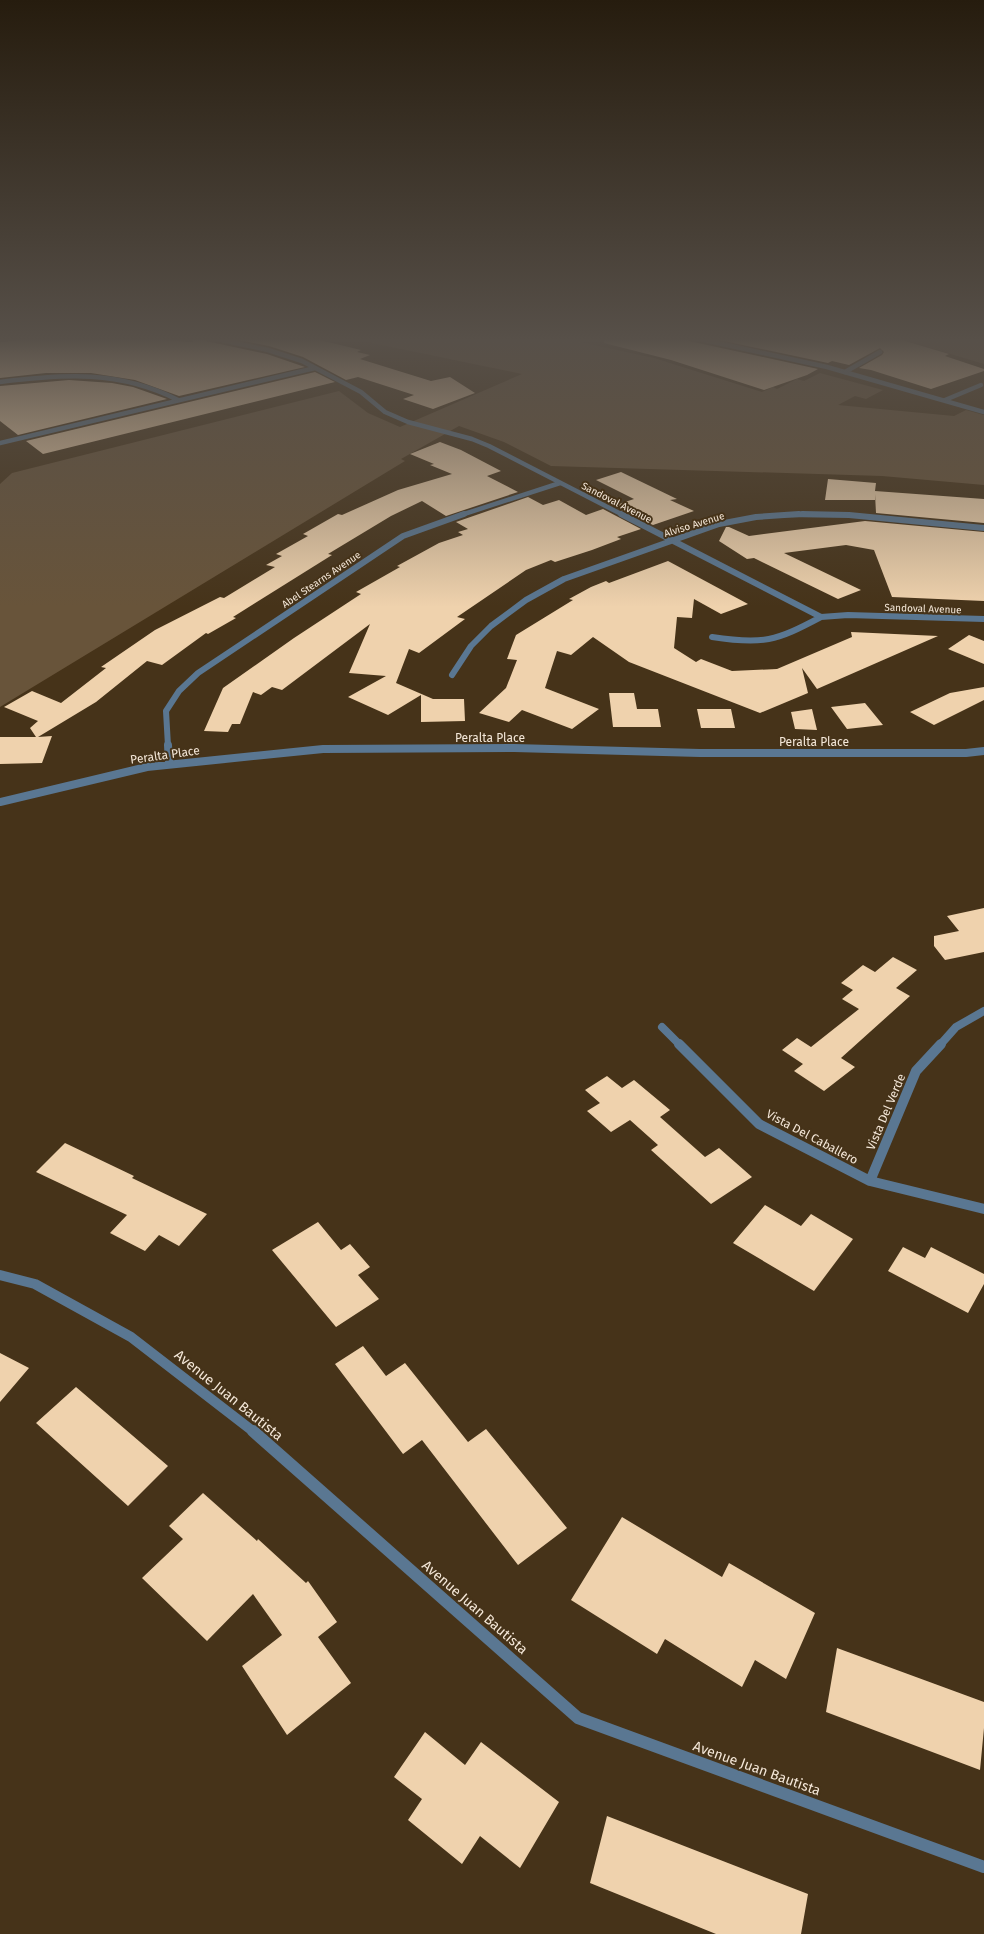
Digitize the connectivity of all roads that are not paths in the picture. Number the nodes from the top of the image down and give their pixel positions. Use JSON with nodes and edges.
{"nodes":[{"id":1,"x":65,"y":427,"type":"edge"},
{"id":2,"x":428,"y":427,"type":"edge"},
{"id":3,"x":0,"y":443,"type":"edge"},
{"id":4,"x":560,"y":483,"type":"junction"},
{"id":5,"x":984,"y":528,"type":"edge"},
{"id":6,"x":672,"y":540,"type":"junction"},
{"id":7,"x":821,"y":617,"type":"junction"},
{"id":8,"x":984,"y":619,"type":"edge"},
{"id":9,"x":712,"y":637,"type":"dead end"},
{"id":10,"x":452,"y":675,"type":"dead end"},
{"id":11,"x":984,"y":751,"type":"edge"},
{"id":12,"x":169,"y":764,"type":"junction"},
{"id":13,"x":0,"y":802,"type":"edge"},
{"id":14,"x":984,"y":1011,"type":"edge"},
{"id":15,"x":662,"y":1027,"type":"dead end"},
{"id":16,"x":870,"y":1181,"type":"junction"},
{"id":17,"x":984,"y":1209,"type":"edge"},
{"id":18,"x":0,"y":1275,"type":"edge"},
{"id":19,"x":984,"y":1867,"type":"edge"}],
"edges":[{"from":1,"to":3,"type":"street"},
{"from":2,"to":4,"type":"street","name":"Sandoval Avenue"},
{"from":4,"to":6,"type":"street","name":"Sandoval Avenue"},
{"from":4,"to":12,"type":"street","name":"Abel Stearns Avenue"},
{"from":5,"to":6,"type":"street","name":"Alviso Avenue"},
{"from":6,"to":7,"type":"street","name":"Sandoval Avenue"},
{"from":6,"to":10,"type":"street","name":"Alviso Avenue"},
{"from":7,"to":8,"type":"street","name":"Sandoval Avenue"},
{"from":7,"to":9,"type":"street"},
{"from":11,"to":12,"type":"street","name":"Peralta Place"},
{"from":12,"to":13,"type":"street","name":"Peralta Place"},
{"from":14,"to":16,"type":"street","name":"Vista Del Verde"},
{"from":15,"to":16,"type":"street","name":"Vista Del Caballero"},
{"from":16,"to":17,"type":"street","name":"Vista Del Caballero"},
{"from":18,"to":19,"type":"street","name":"Avenue Juan Bautista"}]}
